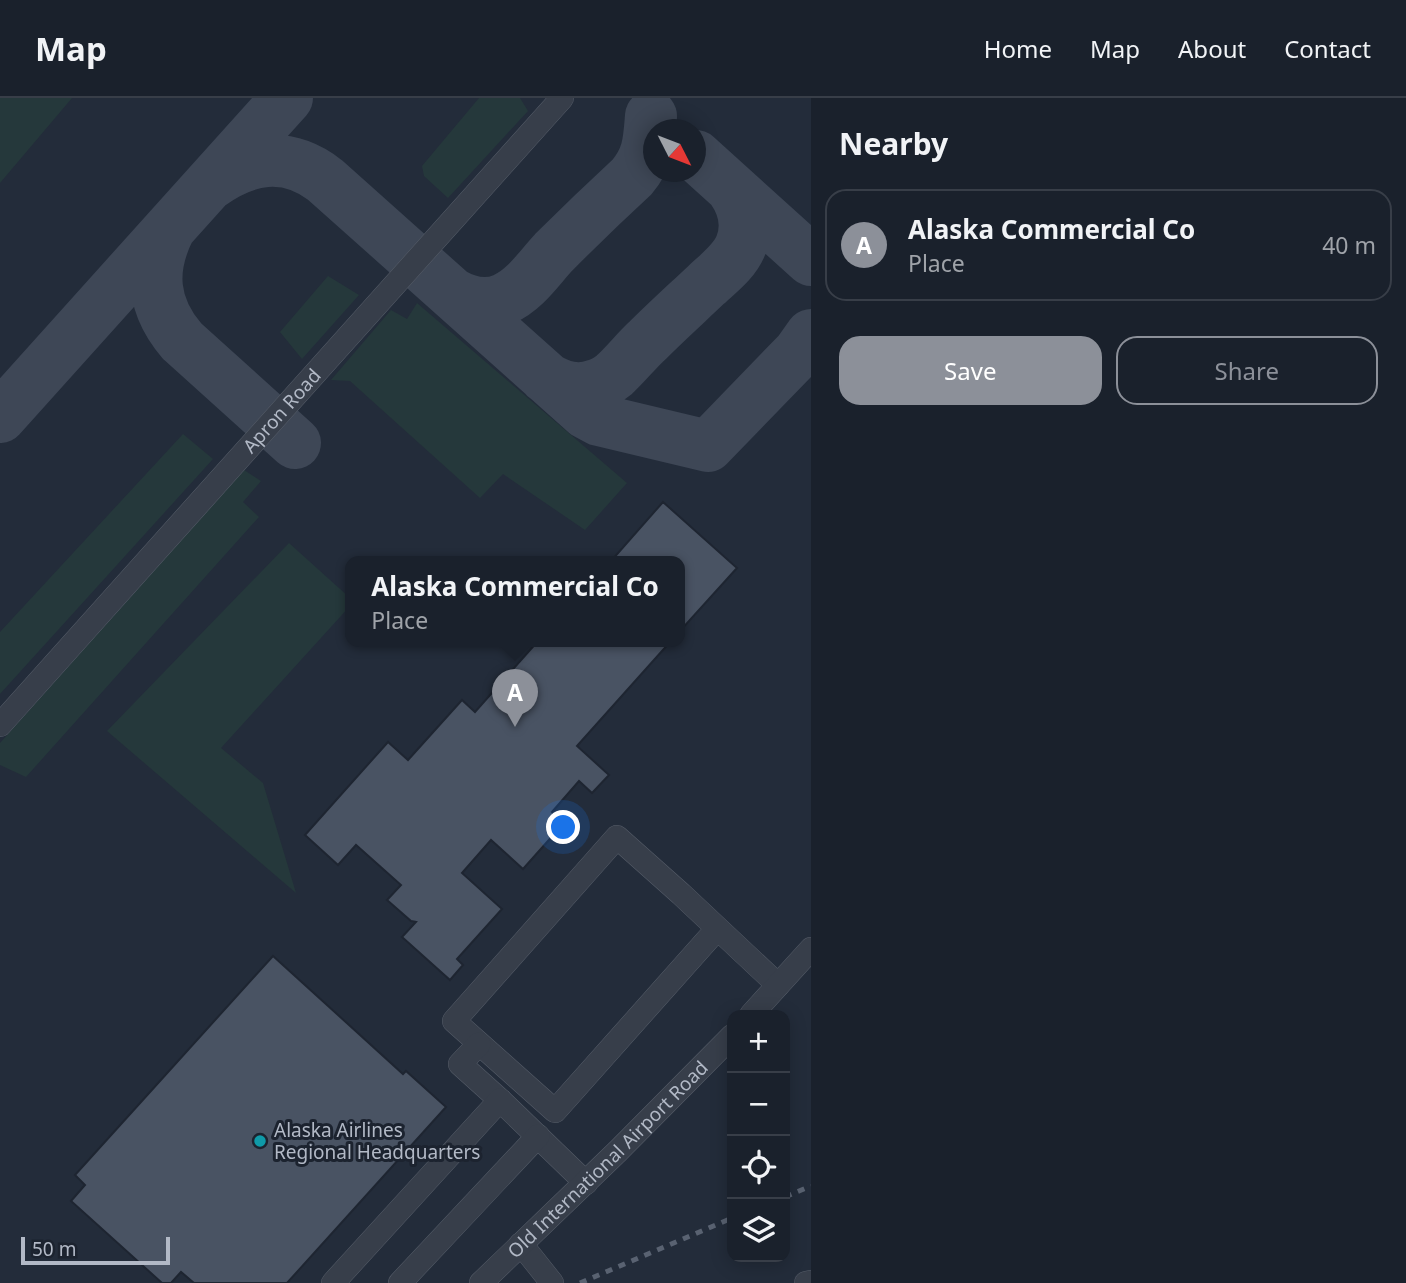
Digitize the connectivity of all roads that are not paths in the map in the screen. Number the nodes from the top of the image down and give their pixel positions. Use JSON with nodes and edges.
{"nodes":[{"id":1,"x":562,"y":98,"type":"edge"},
{"id":2,"x":0,"y":725,"type":"edge"},
{"id":3,"x":717,"y":929,"type":"junction"},
{"id":4,"x":811,"y":949,"type":"edge"},
{"id":5,"x":778,"y":985,"type":"junction"},
{"id":6,"x":756,"y":1010,"type":"edge"},
{"id":7,"x":727,"y":1041,"type":"edge"},
{"id":8,"x":479,"y":1044,"type":"junction"},
{"id":9,"x":500,"y":1100,"type":"junction"},
{"id":10,"x":538,"y":1136,"type":"junction"},
{"id":11,"x":586,"y":1183,"type":"junction"},
{"id":12,"x":521,"y":1244,"type":"junction"},
{"id":13,"x":332,"y":1283,"type":"edge"},
{"id":14,"x":400,"y":1283,"type":"edge"},
{"id":15,"x":481,"y":1283,"type":"edge"},
{"id":16,"x":552,"y":1283,"type":"edge"}],
"edges":[{"from":1,"to":2,"type":"street","name":"Apron Road"},
{"from":3,"to":5,"type":"street"},
{"from":3,"to":8,"type":"street"},
{"from":3,"to":8,"type":"street"},
{"from":4,"to":5,"type":"street"},
{"from":5,"to":6,"type":"street"},
{"from":7,"to":11,"type":"street","name":"Old International Airport Road"},
{"from":8,"to":9,"type":"street"},
{"from":9,"to":10,"type":"street"},
{"from":9,"to":13,"type":"street"},
{"from":10,"to":11,"type":"street"},
{"from":10,"to":14,"type":"street"},
{"from":11,"to":12,"type":"street","name":"Old International Airport Road"},
{"from":12,"to":15,"type":"street","name":"Old International Airport Road"},
{"from":12,"to":16,"type":"street"}]}
